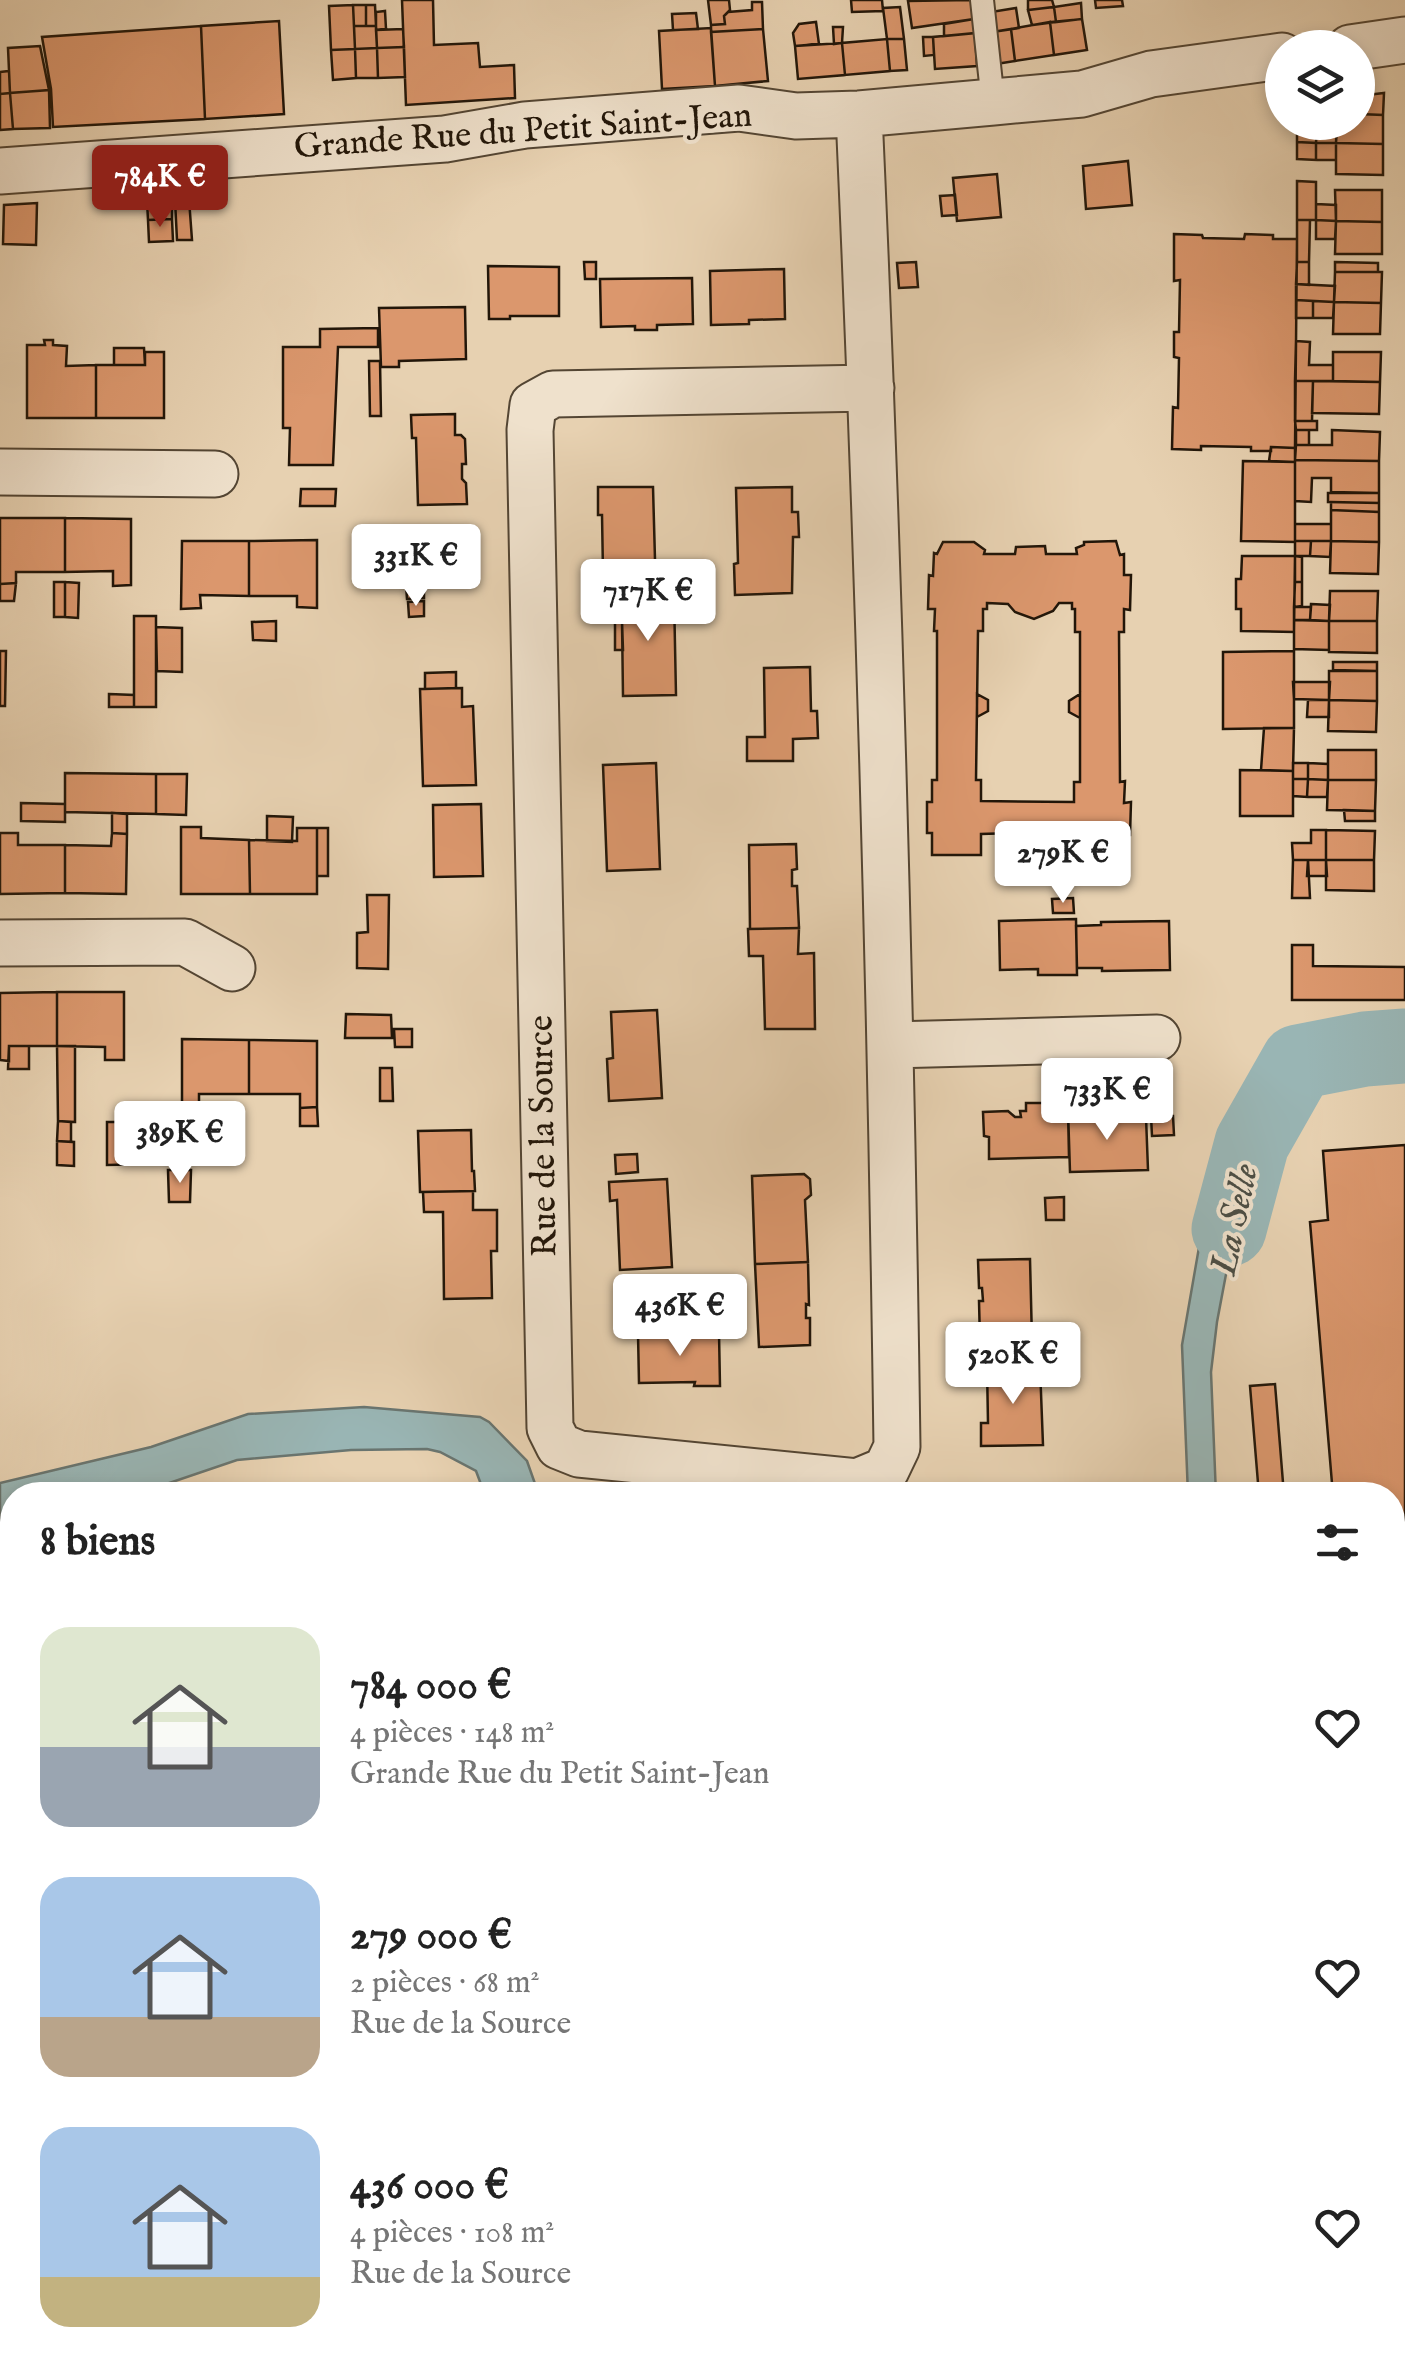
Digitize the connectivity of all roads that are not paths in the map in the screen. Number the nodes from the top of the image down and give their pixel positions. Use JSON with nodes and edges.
{"nodes":[{"id":1,"x":982,"y":0,"type":"edge"},
{"id":2,"x":1405,"y":40,"type":"edge"},
{"id":3,"x":1375,"y":44,"type":"edge"},
{"id":4,"x":1265,"y":58,"type":"edge"},
{"id":5,"x":993,"y":102,"type":"junction"},
{"id":6,"x":859,"y":114,"type":"junction"},
{"id":7,"x":0,"y":171,"type":"edge"},
{"id":8,"x":871,"y":388,"type":"junction"},
{"id":9,"x":0,"y":472,"type":"edge"},
{"id":10,"x":215,"y":474,"type":"dead end"},
{"id":11,"x":0,"y":943,"type":"edge"},
{"id":12,"x":232,"y":968,"type":"dead end"},
{"id":13,"x":1158,"y":1038,"type":"dead end"},
{"id":14,"x":891,"y":1046,"type":"junction"}],
"edges":[{"from":1,"to":5,"type":"lane"},
{"from":2,"to":3,"type":"street"},
{"from":4,"to":5,"type":"street","name":"Grande Rue du Petit Saint-Jean"},
{"from":5,"to":6,"type":"street","name":"Grande Rue du Petit Saint-Jean"},
{"from":6,"to":7,"type":"street","name":"Grande Rue du Petit Saint-Jean"},
{"from":6,"to":8,"type":"street","name":"Rue de la Source"},
{"from":8,"to":14,"type":"street","name":"Rue de la Source"},
{"from":8,"to":14,"type":"street","name":"Rue de la Source"},
{"from":9,"to":10,"type":"street"},
{"from":11,"to":12,"type":"street"},
{"from":13,"to":14,"type":"street"}]}
